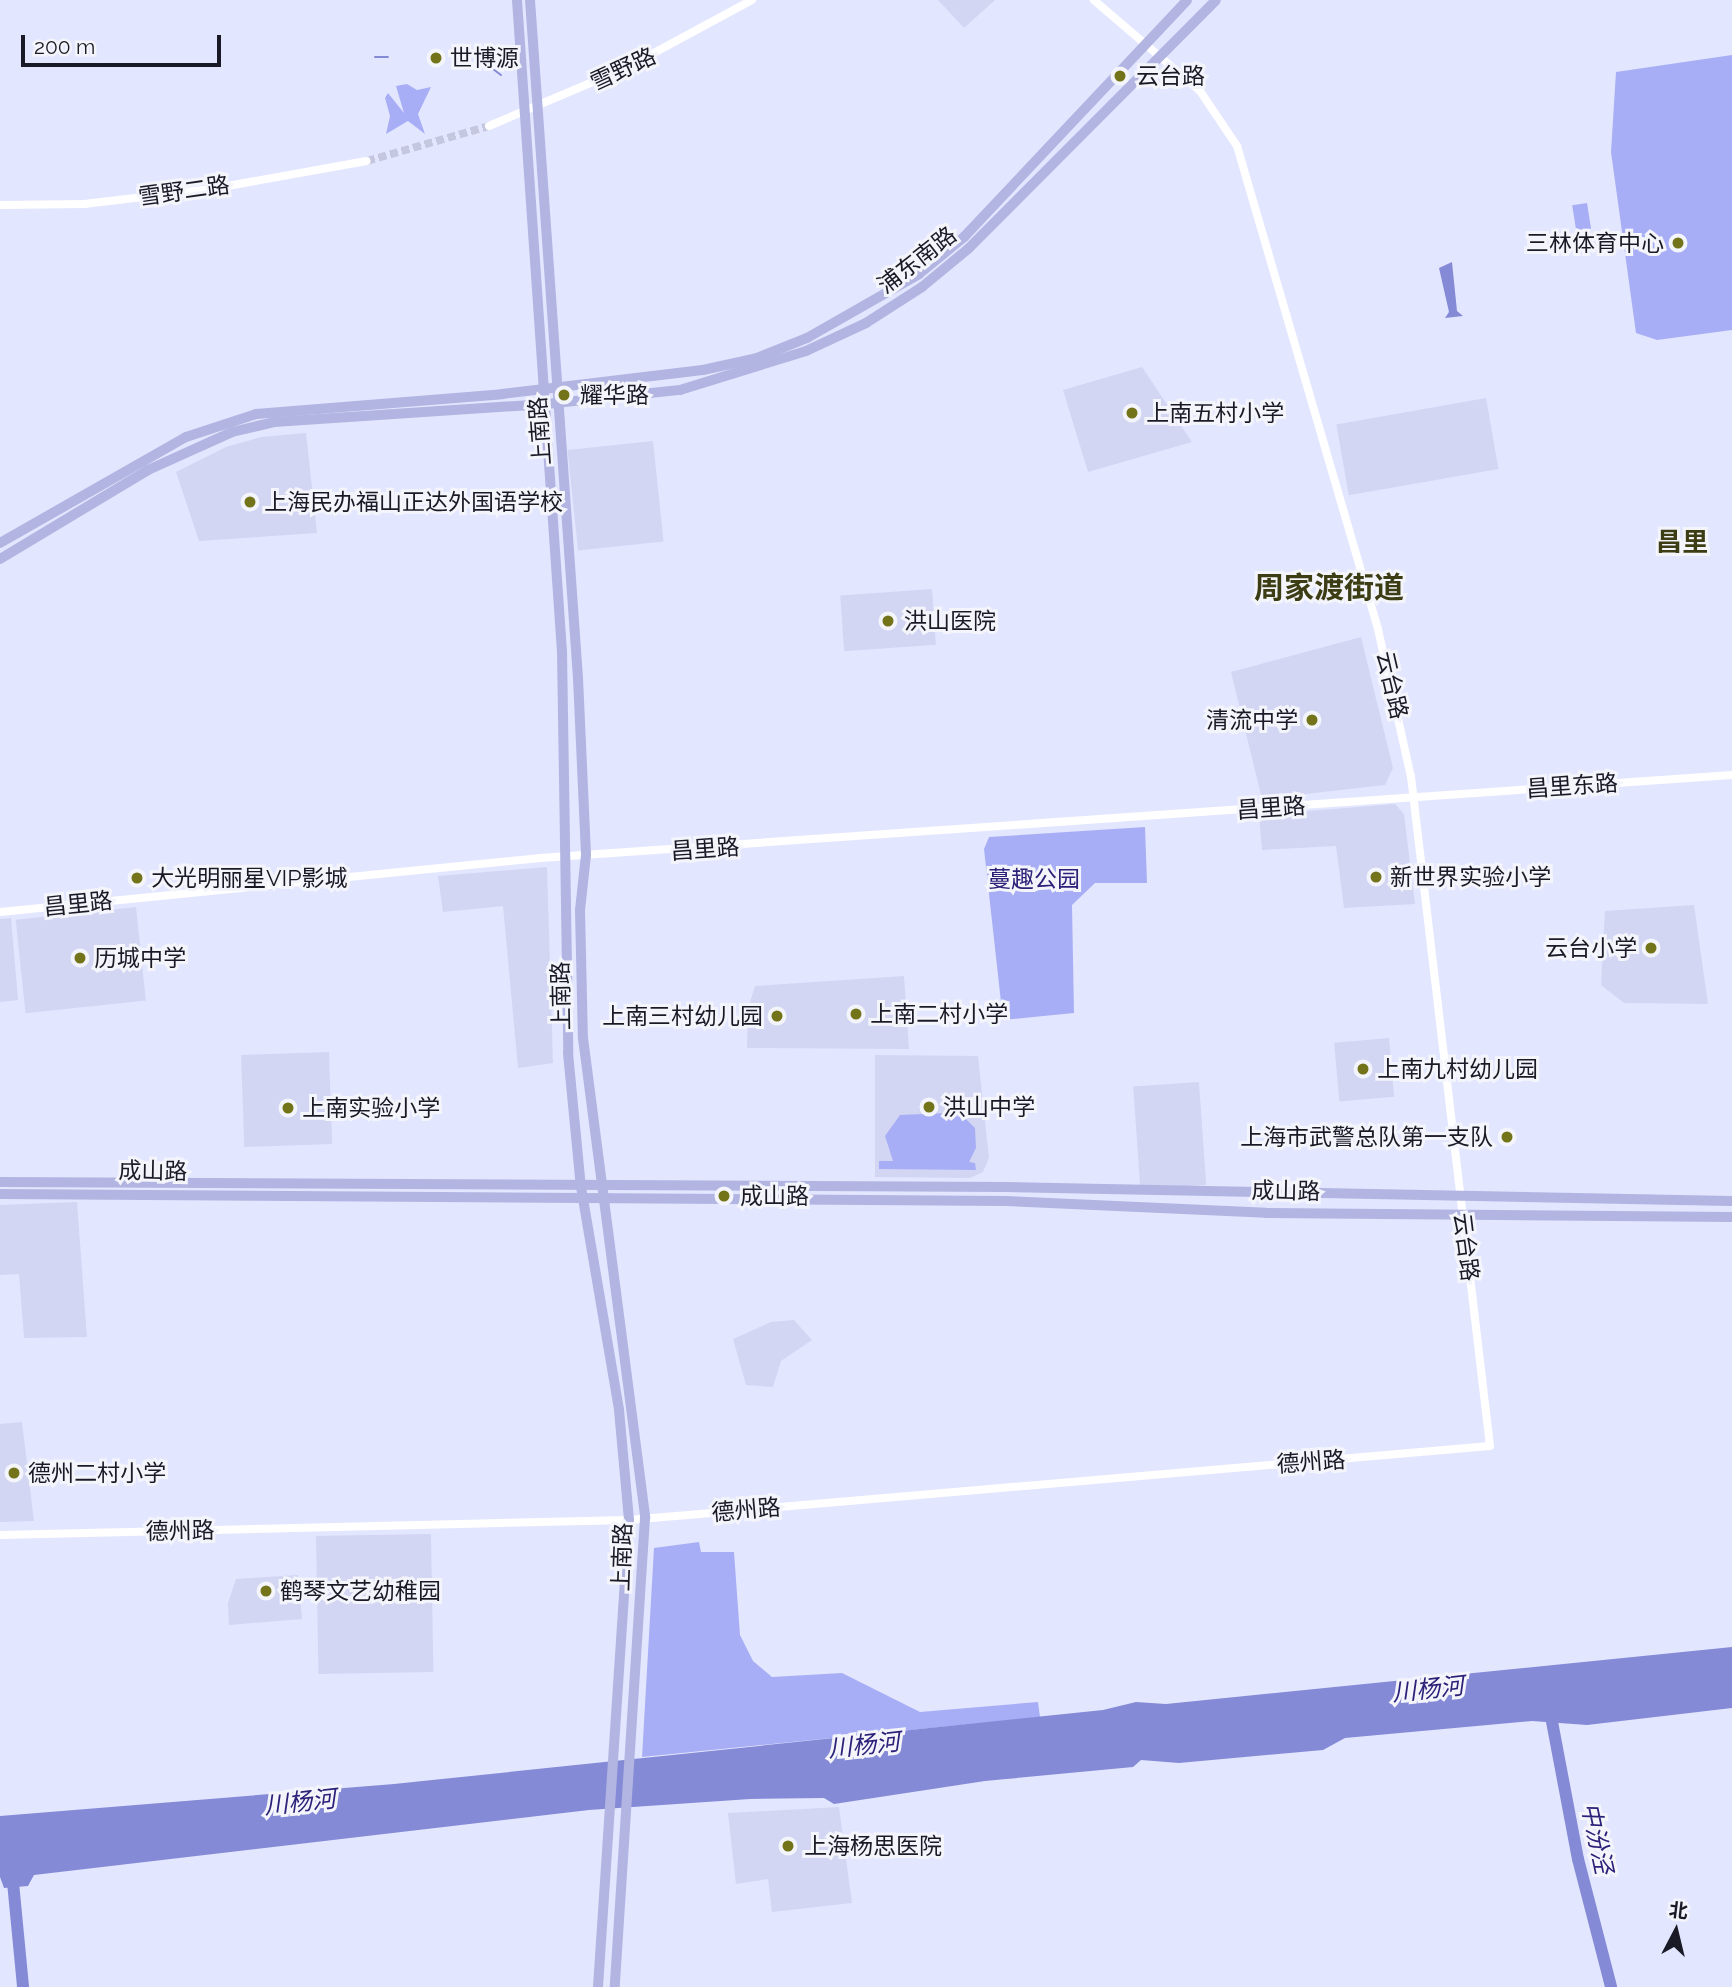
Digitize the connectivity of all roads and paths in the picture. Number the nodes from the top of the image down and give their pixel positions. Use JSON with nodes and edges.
{"nodes":[{"id":1,"x":517,"y":0,"type":"edge"},
{"id":2,"x":530,"y":0,"type":"edge"},
{"id":3,"x":752,"y":0,"type":"edge"},
{"id":4,"x":1094,"y":0,"type":"edge"},
{"id":5,"x":1187,"y":0,"type":"edge"},
{"id":6,"x":1216,"y":0,"type":"edge"},
{"id":7,"x":1144,"y":45,"type":"junction"},
{"id":8,"x":1158,"y":55,"type":"junction"},
{"id":9,"x":538,"y":107,"type":"junction"},
{"id":10,"x":525,"y":113,"type":"junction"},
{"id":11,"x":489,"y":126,"type":"tunnel mouth"},
{"id":12,"x":367,"y":161,"type":"tunnel mouth"},
{"id":13,"x":0,"y":205,"type":"edge"},
{"id":14,"x":558,"y":387,"type":"junction"},
{"id":15,"x":544,"y":388,"type":"junction"},
{"id":16,"x":560,"y":401,"type":"junction"},
{"id":17,"x":546,"y":404,"type":"junction"},
{"id":18,"x":0,"y":543,"type":"edge"},
{"id":19,"x":0,"y":559,"type":"edge"},
{"id":20,"x":1732,"y":775,"type":"edge"},
{"id":21,"x":1412,"y":797,"type":"junction"},
{"id":22,"x":586,"y":855,"type":"junction"},
{"id":23,"x":569,"y":857,"type":"junction"},
{"id":24,"x":0,"y":912,"type":"edge"},
{"id":25,"x":0,"y":1182,"type":"edge"},
{"id":26,"x":581,"y":1186,"type":"junction"},
{"id":27,"x":602,"y":1187,"type":"junction"},
{"id":28,"x":0,"y":1194,"type":"edge"},
{"id":29,"x":583,"y":1199,"type":"junction"},
{"id":30,"x":1460,"y":1199,"type":"junction"},
{"id":31,"x":604,"y":1200,"type":"junction"},
{"id":32,"x":1732,"y":1201,"type":"edge"},
{"id":33,"x":1462,"y":1213,"type":"junction"},
{"id":34,"x":1732,"y":1217,"type":"edge"},
{"id":35,"x":1490,"y":1446,"type":"joint"},
{"id":36,"x":645,"y":1518,"type":"junction"},
{"id":37,"x":629,"y":1520,"type":"junction"},
{"id":38,"x":0,"y":1535,"type":"edge"},
{"id":39,"x":598,"y":1987,"type":"edge"},
{"id":40,"x":615,"y":1987,"type":"edge"}],
"edges":[{"from":1,"to":10,"type":"main road","name":"上南路"},
{"from":2,"to":9,"type":"main road","name":"上南路"},
{"from":3,"to":9,"type":"street","name":"雪野路"},
{"from":4,"to":7,"type":"street","name":"云台路"},
{"from":5,"to":7,"type":"main road","name":"浦东南路"},
{"from":6,"to":8,"type":"main road","name":"浦东南路"},
{"from":7,"to":8,"type":"street","name":"云台路"},
{"from":7,"to":14,"type":"main road","name":"浦东南路"},
{"from":8,"to":16,"type":"main road","name":"浦东南路"},
{"from":8,"to":21,"type":"street","name":"云台路"},
{"from":9,"to":10,"type":"street","name":"雪野路"},
{"from":9,"to":14,"type":"main road","name":"上南路"},
{"from":10,"to":11,"type":"street","name":"雪野路"},
{"from":10,"to":15,"type":"main road","name":"上南路"},
{"from":12,"to":13,"type":"street","name":"雪野二路"},
{"from":14,"to":15,"type":"main road"},
{"from":14,"to":16,"type":"main road","name":"上南路"},
{"from":15,"to":17,"type":"main road","name":"上南路"},
{"from":15,"to":18,"type":"main road"},
{"from":16,"to":17,"type":"main road"},
{"from":16,"to":22,"type":"main road","name":"上南路"},
{"from":17,"to":19,"type":"main road"},
{"from":17,"to":23,"type":"main road","name":"上南路"},
{"from":20,"to":21,"type":"street","name":"昌里东路"},
{"from":21,"to":22,"type":"street","name":"昌里路"},
{"from":21,"to":30,"type":"street","name":"云台路"},
{"from":22,"to":23,"type":"street","name":"昌里路"},
{"from":22,"to":27,"type":"main road","name":"上南路"},
{"from":23,"to":24,"type":"street","name":"昌里路"},
{"from":23,"to":26,"type":"main road","name":"上南路"},
{"from":25,"to":26,"type":"main road","name":"成山路"},
{"from":26,"to":27,"type":"main road","name":"成山路"},
{"from":26,"to":29,"type":"main road","name":"上南路"},
{"from":27,"to":30,"type":"main road","name":"成山路"},
{"from":27,"to":31,"type":"main road","name":"上南路"},
{"from":28,"to":29,"type":"main road","name":"成山路"},
{"from":29,"to":31,"type":"main road","name":"成山路"},
{"from":29,"to":37,"type":"main road","name":"上南路"},
{"from":30,"to":32,"type":"main road","name":"成山路"},
{"from":30,"to":33,"type":"street","name":"云台路"},
{"from":31,"to":33,"type":"main road","name":"成山路"},
{"from":31,"to":36,"type":"main road","name":"上南路"},
{"from":33,"to":34,"type":"main road","name":"成山路"},
{"from":33,"to":35,"type":"street","name":"云台路"},
{"from":35,"to":36,"type":"street","name":"德州路"},
{"from":36,"to":37,"type":"street","name":"德州路"},
{"from":36,"to":40,"type":"main road","name":"上南路"},
{"from":37,"to":38,"type":"street","name":"德州路"},
{"from":37,"to":39,"type":"main road","name":"上南路"}]}
